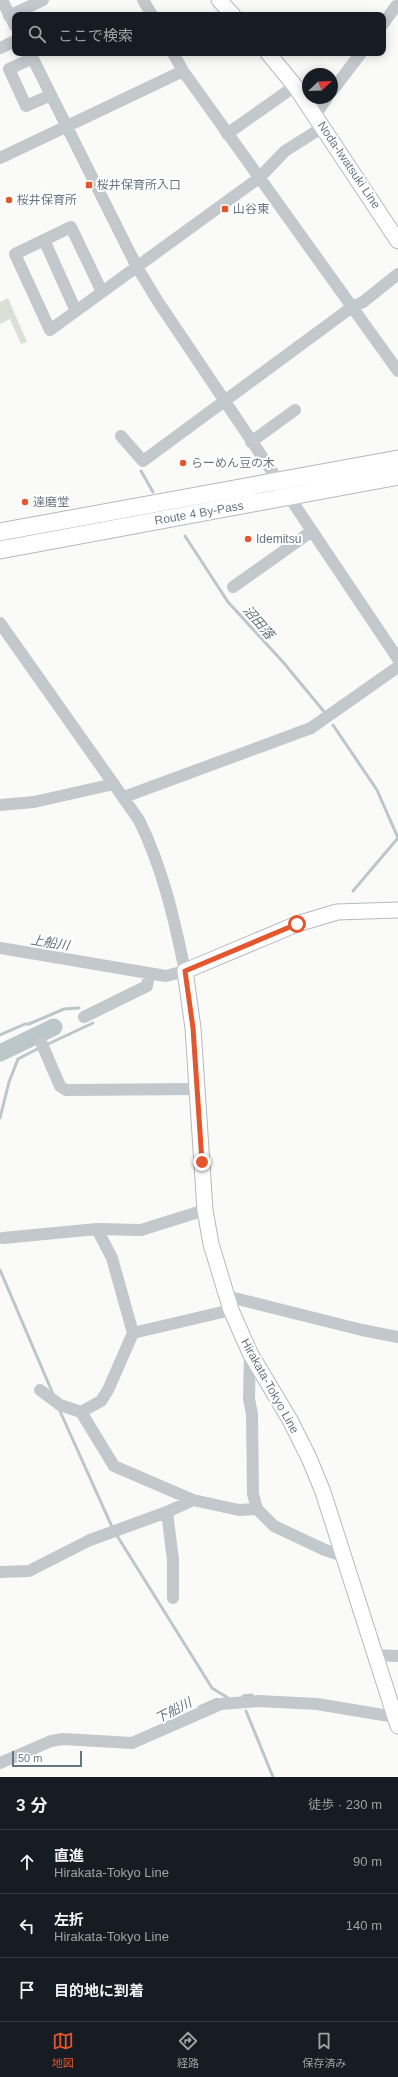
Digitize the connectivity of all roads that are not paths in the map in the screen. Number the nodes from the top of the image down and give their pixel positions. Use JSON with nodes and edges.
{"nodes":[{"id":1,"x":2,"y":0,"type":"edge"},
{"id":2,"x":43,"y":0,"type":"edge"},
{"id":3,"x":143,"y":0,"type":"edge"},
{"id":4,"x":219,"y":0,"type":"edge"},
{"id":5,"x":396,"y":6,"type":"dead end"},
{"id":6,"x":25,"y":12,"type":"edge"},
{"id":7,"x":150,"y":12,"type":"edge"},
{"id":8,"x":230,"y":12,"type":"edge"},
{"id":9,"x":386,"y":20,"type":"edge"},
{"id":10,"x":12,"y":21,"type":"edge"},
{"id":11,"x":12,"y":42,"type":"edge"},
{"id":12,"x":0,"y":48,"type":"edge"},
{"id":13,"x":31,"y":56,"type":"edge"},
{"id":14,"x":175,"y":56,"type":"edge"},
{"id":15,"x":270,"y":56,"type":"edge"},
{"id":16,"x":359,"y":56,"type":"edge"},
{"id":17,"x":183,"y":71,"type":"junction"},
{"id":18,"x":338,"y":83,"type":"edge"},
{"id":19,"x":295,"y":86,"type":"junction"},
{"id":20,"x":51,"y":95,"type":"junction"},
{"id":21,"x":325,"y":104,"type":"edge"},
{"id":22,"x":319,"y":121,"type":"junction"},
{"id":23,"x":67,"y":126,"type":"junction"},
{"id":24,"x":228,"y":134,"type":"junction"},
{"id":25,"x":0,"y":158,"type":"edge"},
{"id":26,"x":259,"y":178,"type":"junction"},
{"id":27,"x":44,"y":240,"type":"junction"},
{"id":28,"x":398,"y":241,"type":"edge"},
{"id":29,"x":137,"y":267,"type":"junction"},
{"id":30,"x":398,"y":274,"type":"edge"},
{"id":31,"x":102,"y":292,"type":"junction"},
{"id":32,"x":352,"y":307,"type":"junction"},
{"id":33,"x":76,"y":311,"type":"junction"},
{"id":34,"x":398,"y":371,"type":"edge"},
{"id":35,"x":225,"y":401,"type":"junction"},
{"id":36,"x":295,"y":410,"type":"dead end"},
{"id":37,"x":121,"y":436,"type":"dead end"},
{"id":38,"x":251,"y":442,"type":"junction"},
{"id":39,"x":398,"y":459,"type":"edge"},
{"id":40,"x":398,"y":476,"type":"edge"},
{"id":41,"x":278,"y":482,"type":"junction"},
{"id":42,"x":289,"y":496,"type":"junction"},
{"id":43,"x":312,"y":530,"type":"junction"},
{"id":44,"x":0,"y":532,"type":"edge"},
{"id":45,"x":0,"y":550,"type":"edge"},
{"id":46,"x":233,"y":587,"type":"dead end"},
{"id":47,"x":0,"y":623,"type":"edge"},
{"id":48,"x":398,"y":659,"type":"edge"},
{"id":49,"x":398,"y":667,"type":"edge"},
{"id":50,"x":114,"y":784,"type":"junction"},
{"id":51,"x":124,"y":797,"type":"junction"},
{"id":52,"x":0,"y":805,"type":"edge"},
{"id":53,"x":398,"y":910,"type":"edge"},
{"id":54,"x":0,"y":948,"type":"edge"},
{"id":55,"x":185,"y":971,"type":"junction"},
{"id":56,"x":149,"y":973,"type":"junction"},
{"id":57,"x":84,"y":1017,"type":"dead end"},
{"id":58,"x":41,"y":1042,"type":"dead end"},
{"id":59,"x":198,"y":1089,"type":"junction"},
{"id":60,"x":205,"y":1210,"type":"junction"},
{"id":61,"x":97,"y":1229,"type":"junction"},
{"id":62,"x":3,"y":1238,"type":"dead end"},
{"id":63,"x":228,"y":1303,"type":"junction"},
{"id":64,"x":133,"y":1333,"type":"junction"},
{"id":65,"x":398,"y":1337,"type":"edge"},
{"id":66,"x":250,"y":1353,"type":"junction"},
{"id":67,"x":40,"y":1390,"type":"dead end"},
{"id":68,"x":81,"y":1412,"type":"junction"},
{"id":69,"x":193,"y":1500,"type":"junction"},
{"id":70,"x":257,"y":1509,"type":"junction"},
{"id":71,"x":167,"y":1512,"type":"junction"},
{"id":72,"x":343,"y":1556,"type":"junction"},
{"id":73,"x":0,"y":1572,"type":"edge"},
{"id":74,"x":173,"y":1598,"type":"dead end"},
{"id":75,"x":375,"y":1655,"type":"junction"},
{"id":76,"x":398,"y":1656,"type":"edge"},
{"id":77,"x":396,"y":1722,"type":"edge"},
{"id":78,"x":0,"y":1763,"type":"edge"}],
"edges":[{"from":1,"to":10,"type":"street"},
{"from":2,"to":6,"type":"street"},
{"from":3,"to":7,"type":"street"},
{"from":4,"to":8,"type":"main road"},
{"from":5,"to":9,"type":"street"},
{"from":11,"to":12,"type":"street"},
{"from":13,"to":20,"type":"street"},
{"from":13,"to":20,"type":"street"},
{"from":14,"to":17,"type":"street"},
{"from":15,"to":19,"type":"main road","name":"Noda-Iwatsuki Line"},
{"from":16,"to":18,"type":"street"},
{"from":17,"to":23,"type":"street"},
{"from":17,"to":24,"type":"street"},
{"from":19,"to":22,"type":"main road","name":"Noda-Iwatsuki Line"},
{"from":19,"to":24,"type":"street"},
{"from":20,"to":23,"type":"street"},
{"from":21,"to":22,"type":"street"},
{"from":22,"to":26,"type":"street"},
{"from":22,"to":28,"type":"main road","name":"Noda-Iwatsuki Line"},
{"from":23,"to":25,"type":"street"},
{"from":23,"to":29,"type":"street"},
{"from":24,"to":26,"type":"street"},
{"from":26,"to":29,"type":"street"},
{"from":26,"to":32,"type":"street"},
{"from":27,"to":31,"type":"street"},
{"from":27,"to":33,"type":"street"},
{"from":27,"to":33,"type":"street"},
{"from":29,"to":31,"type":"street"},
{"from":29,"to":35,"type":"street"},
{"from":30,"to":32,"type":"street"},
{"from":31,"to":33,"type":"street"},
{"from":32,"to":34,"type":"street"},
{"from":32,"to":35,"type":"street"},
{"from":35,"to":37,"type":"street"},
{"from":35,"to":38,"type":"street"},
{"from":36,"to":38,"type":"street"},
{"from":38,"to":41,"type":"street"},
{"from":39,"to":41,"type":"highway","name":"Route 4 By-Pass"},
{"from":40,"to":42,"type":"highway","name":"Route 4 By-Pass"},
{"from":41,"to":42,"type":"street"},
{"from":41,"to":44,"type":"highway","name":"Route 4 By-Pass"},
{"from":42,"to":43,"type":"street"},
{"from":42,"to":45,"type":"highway","name":"Route 4 By-Pass"},
{"from":43,"to":46,"type":"street"},
{"from":43,"to":48,"type":"street"},
{"from":47,"to":50,"type":"street"},
{"from":49,"to":51,"type":"street"},
{"from":50,"to":51,"type":"street"},
{"from":50,"to":52,"type":"street"},
{"from":51,"to":55,"type":"street"},
{"from":53,"to":55,"type":"main road"},
{"from":54,"to":56,"type":"street"},
{"from":55,"to":56,"type":"street"},
{"from":55,"to":59,"type":"main road","name":"Hirakata-Tokyo Line"},
{"from":56,"to":57,"type":"street"},
{"from":58,"to":59,"type":"street"},
{"from":59,"to":60,"type":"main road","name":"Hirakata-Tokyo Line"},
{"from":60,"to":61,"type":"street"},
{"from":60,"to":63,"type":"main road","name":"Hirakata-Tokyo Line"},
{"from":61,"to":62,"type":"street"},
{"from":61,"to":64,"type":"street"},
{"from":63,"to":64,"type":"street"},
{"from":63,"to":65,"type":"street"},
{"from":63,"to":66,"type":"main road","name":"Hirakata-Tokyo Line"},
{"from":64,"to":68,"type":"street"},
{"from":66,"to":70,"type":"street"},
{"from":66,"to":72,"type":"main road","name":"Hirakata-Tokyo Line"},
{"from":67,"to":68,"type":"street"},
{"from":68,"to":69,"type":"street"},
{"from":69,"to":70,"type":"street"},
{"from":69,"to":71,"type":"street"},
{"from":70,"to":72,"type":"street"},
{"from":71,"to":73,"type":"street"},
{"from":71,"to":74,"type":"street"},
{"from":72,"to":75,"type":"main road","name":"Hirakata-Tokyo Line"},
{"from":75,"to":76,"type":"street"},
{"from":75,"to":77,"type":"main road","name":"Hirakata-Tokyo Line"},
{"from":77,"to":78,"type":"street"}]}
